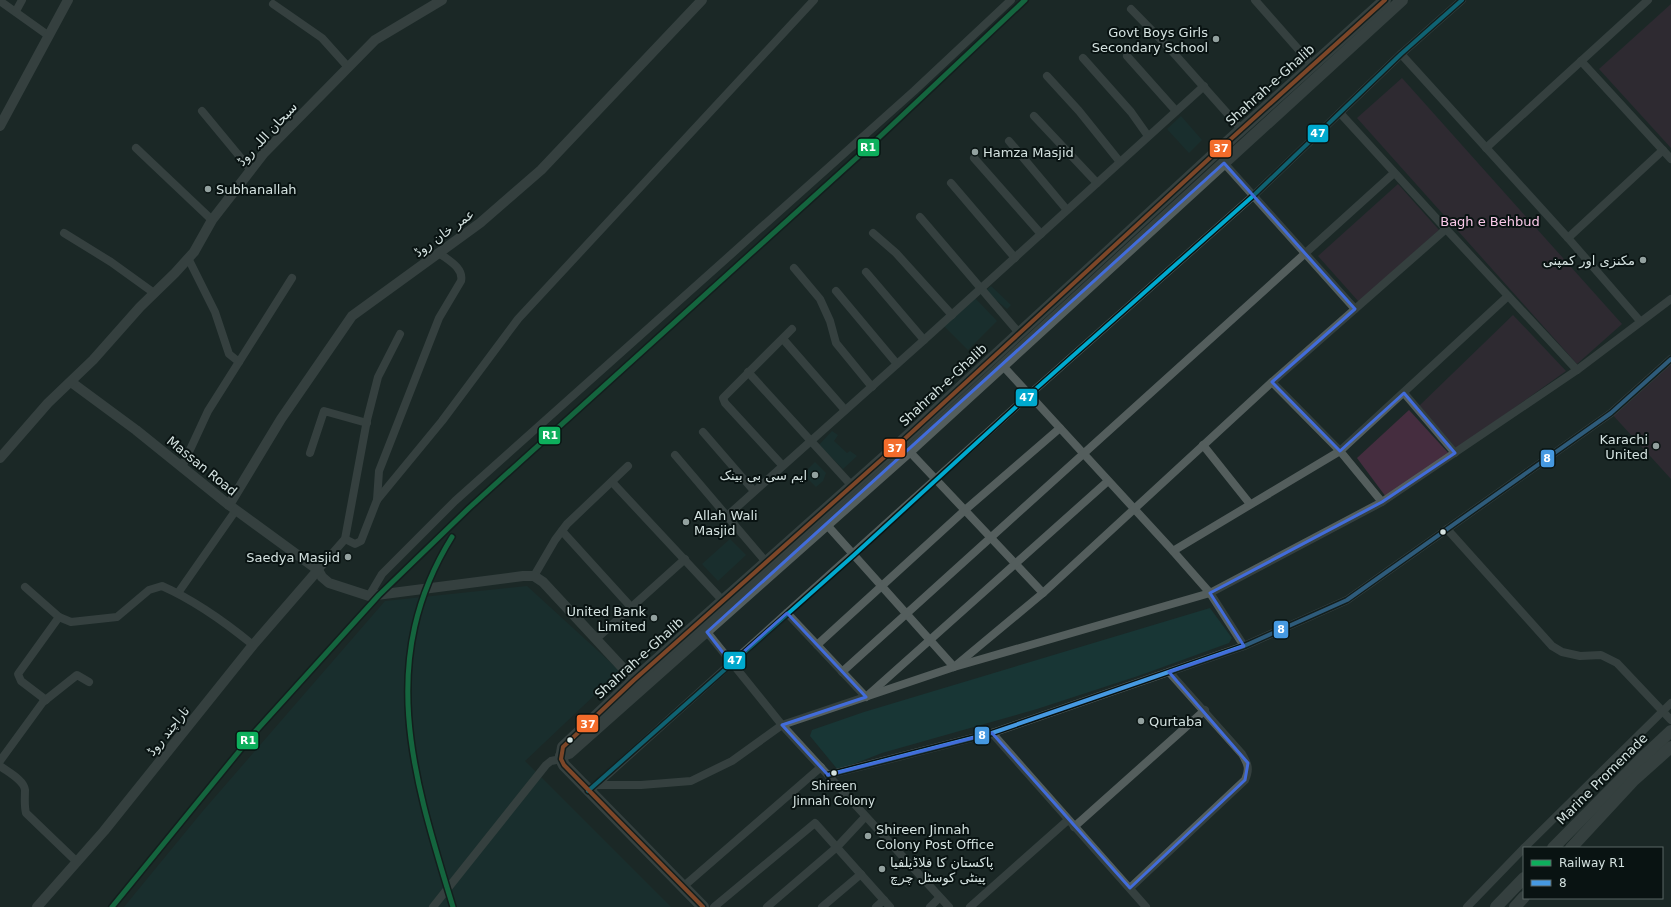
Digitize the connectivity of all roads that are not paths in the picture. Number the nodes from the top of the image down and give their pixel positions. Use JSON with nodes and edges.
{"nodes":[{"id":1,"x":22,"y":0,"type":"edge"},
{"id":2,"x":68,"y":0,"type":"edge"},
{"id":3,"x":442,"y":0,"type":"edge"},
{"id":4,"x":702,"y":0,"type":"edge"},
{"id":5,"x":814,"y":0,"type":"edge"},
{"id":6,"x":1011,"y":0,"type":"edge"},
{"id":7,"x":1255,"y":0,"type":"edge"},
{"id":8,"x":1385,"y":0,"type":"edge"},
{"id":9,"x":1402,"y":0,"type":"edge"},
{"id":10,"x":1462,"y":0,"type":"edge"},
{"id":11,"x":1648,"y":0,"type":"edge"},
{"id":12,"x":0,"y":1,"type":"edge"},
{"id":13,"x":273,"y":4,"type":"dead end"},
{"id":14,"x":1131,"y":9,"type":"dead end"},
{"id":15,"x":16,"y":11,"type":"junction"},
{"id":16,"x":49,"y":36,"type":"junction"},
{"id":17,"x":1401,"y":54,"type":"junction"},
{"id":18,"x":1127,"y":56,"type":"dead end"},
{"id":19,"x":1083,"y":58,"type":"dead end"},
{"id":20,"x":1581,"y":61,"type":"junction"},
{"id":21,"x":1313,"y":66,"type":"junction"},
{"id":22,"x":348,"y":67,"type":"junction"},
{"id":23,"x":1047,"y":76,"type":"dead end"},
{"id":24,"x":1204,"y":86,"type":"junction"},
{"id":25,"x":202,"y":111,"type":"dead end"},
{"id":26,"x":1176,"y":111,"type":"junction"},
{"id":27,"x":1340,"y":113,"type":"junction"},
{"id":28,"x":1034,"y":116,"type":"dead end"},
{"id":29,"x":0,"y":126,"type":"edge"},
{"id":30,"x":1242,"y":130,"type":"junction"},
{"id":31,"x":1148,"y":136,"type":"junction"},
{"id":32,"x":1009,"y":141,"type":"dead end"},
{"id":33,"x":136,"y":148,"type":"dead end"},
{"id":34,"x":1486,"y":148,"type":"junction"},
{"id":35,"x":1663,"y":150,"type":"junction"},
{"id":36,"x":974,"y":158,"type":"dead end"},
{"id":37,"x":1671,"y":158,"type":"edge"},
{"id":38,"x":1120,"y":162,"type":"junction"},
{"id":39,"x":1224,"y":163,"type":"junction"},
{"id":40,"x":250,"y":169,"type":"junction"},
{"id":41,"x":1394,"y":173,"type":"junction"},
{"id":42,"x":951,"y":183,"type":"dead end"},
{"id":43,"x":1097,"y":183,"type":"junction"},
{"id":44,"x":1253,"y":196,"type":"junction"},
{"id":45,"x":1067,"y":210,"type":"junction"},
{"id":46,"x":920,"y":217,"type":"dead end"},
{"id":47,"x":212,"y":220,"type":"junction"},
{"id":48,"x":1446,"y":229,"type":"junction"},
{"id":49,"x":64,"y":233,"type":"dead end"},
{"id":50,"x":873,"y":233,"type":"dead end"},
{"id":51,"x":1041,"y":234,"type":"junction"},
{"id":52,"x":1568,"y":238,"type":"junction"},
{"id":53,"x":439,"y":253,"type":"junction"},
{"id":54,"x":1303,"y":253,"type":"junction"},
{"id":55,"x":188,"y":258,"type":"junction"},
{"id":56,"x":1014,"y":258,"type":"junction"},
{"id":57,"x":794,"y":268,"type":"dead end"},
{"id":58,"x":866,"y":272,"type":"dead end"},
{"id":59,"x":292,"y":278,"type":"dead end"},
{"id":60,"x":981,"y":289,"type":"junction"},
{"id":61,"x":836,"y":291,"type":"dead end"},
{"id":62,"x":154,"y":293,"type":"junction"},
{"id":63,"x":1508,"y":296,"type":"junction"},
{"id":64,"x":1671,"y":299,"type":"edge"},
{"id":65,"x":1354,"y":309,"type":"junction"},
{"id":66,"x":952,"y":315,"type":"junction"},
{"id":67,"x":1640,"y":321,"type":"junction"},
{"id":68,"x":792,"y":329,"type":"dead end"},
{"id":69,"x":1019,"y":333,"type":"junction"},
{"id":70,"x":400,"y":334,"type":"dead end"},
{"id":71,"x":782,"y":339,"type":"junction"},
{"id":72,"x":924,"y":340,"type":"junction"},
{"id":73,"x":1671,"y":359,"type":"edge"},
{"id":74,"x":239,"y":362,"type":"junction"},
{"id":75,"x":897,"y":364,"type":"junction"},
{"id":76,"x":1003,"y":366,"type":"junction"},
{"id":77,"x":1577,"y":370,"type":"junction"},
{"id":78,"x":748,"y":372,"type":"junction"},
{"id":79,"x":71,"y":382,"type":"junction"},
{"id":80,"x":1272,"y":382,"type":"junction"},
{"id":81,"x":872,"y":387,"type":"junction"},
{"id":82,"x":1404,"y":392,"type":"junction"},
{"id":83,"x":1030,"y":394,"type":"junction"},
{"id":84,"x":845,"y":410,"type":"junction"},
{"id":85,"x":366,"y":423,"type":"junction"},
{"id":86,"x":1060,"y":428,"type":"junction"},
{"id":87,"x":703,"y":432,"type":"dead end"},
{"id":88,"x":810,"y":440,"type":"junction"},
{"id":89,"x":1203,"y":445,"type":"junction"},
{"id":90,"x":910,"y":451,"type":"junction"},
{"id":91,"x":1340,"y":451,"type":"junction"},
{"id":92,"x":310,"y":453,"type":"dead end"},
{"id":93,"x":1455,"y":453,"type":"junction"},
{"id":94,"x":675,"y":455,"type":"dead end"},
{"id":95,"x":1084,"y":455,"type":"junction"},
{"id":96,"x":0,"y":458,"type":"edge"},
{"id":97,"x":782,"y":465,"type":"junction"},
{"id":98,"x":628,"y":466,"type":"dead end"},
{"id":99,"x":182,"y":467,"type":"junction"},
{"id":100,"x":937,"y":479,"type":"junction"},
{"id":101,"x":1108,"y":481,"type":"junction"},
{"id":102,"x":612,"y":482,"type":"junction"},
{"id":103,"x":852,"y":486,"type":"junction"},
{"id":104,"x":754,"y":491,"type":"junction"},
{"id":105,"x":377,"y":500,"type":"junction"},
{"id":106,"x":1382,"y":502,"type":"junction"},
{"id":107,"x":1250,"y":504,"type":"junction"},
{"id":108,"x":232,"y":507,"type":"junction"},
{"id":109,"x":965,"y":510,"type":"junction"},
{"id":110,"x":1134,"y":510,"type":"junction"},
{"id":111,"x":727,"y":516,"type":"junction"},
{"id":112,"x":827,"y":525,"type":"junction"},
{"id":113,"x":1446,"y":529,"type":"junction"},
{"id":114,"x":562,"y":531,"type":"junction"},
{"id":115,"x":345,"y":538,"type":"junction"},
{"id":116,"x":991,"y":538,"type":"junction"},
{"id":117,"x":1174,"y":551,"type":"junction"},
{"id":118,"x":854,"y":554,"type":"junction"},
{"id":119,"x":684,"y":560,"type":"junction"},
{"id":120,"x":766,"y":562,"type":"junction"},
{"id":121,"x":1015,"y":564,"type":"junction"},
{"id":122,"x":318,"y":570,"type":"junction"},
{"id":123,"x":534,"y":576,"type":"junction"},
{"id":124,"x":882,"y":586,"type":"junction"},
{"id":125,"x":25,"y":587,"type":"dead end"},
{"id":126,"x":178,"y":593,"type":"junction"},
{"id":127,"x":1043,"y":593,"type":"junction"},
{"id":128,"x":1210,"y":593,"type":"junction"},
{"id":129,"x":369,"y":596,"type":"junction"},
{"id":130,"x":723,"y":601,"type":"junction"},
{"id":131,"x":631,"y":607,"type":"junction"},
{"id":132,"x":787,"y":613,"type":"junction"},
{"id":133,"x":907,"y":614,"type":"junction"},
{"id":134,"x":59,"y":617,"type":"junction"},
{"id":135,"x":707,"y":632,"type":"junction"},
{"id":136,"x":596,"y":639,"type":"junction"},
{"id":137,"x":930,"y":640,"type":"junction"},
{"id":138,"x":253,"y":645,"type":"junction"},
{"id":139,"x":817,"y":645,"type":"junction"},
{"id":140,"x":1244,"y":646,"type":"junction"},
{"id":141,"x":731,"y":663,"type":"junction"},
{"id":142,"x":954,"y":667,"type":"junction"},
{"id":143,"x":842,"y":672,"type":"junction"},
{"id":144,"x":1169,"y":672,"type":"junction"},
{"id":145,"x":634,"y":680,"type":"junction"},
{"id":146,"x":89,"y":682,"type":"dead end"},
{"id":147,"x":866,"y":697,"type":"junction"},
{"id":148,"x":46,"y":700,"type":"junction"},
{"id":149,"x":1671,"y":703,"type":"edge"},
{"id":150,"x":1205,"y":710,"type":"junction"},
{"id":151,"x":1662,"y":710,"type":"junction"},
{"id":152,"x":1671,"y":720,"type":"edge"},
{"id":153,"x":782,"y":725,"type":"junction"},
{"id":154,"x":1671,"y":731,"type":"edge"},
{"id":155,"x":992,"y":733,"type":"junction"},
{"id":156,"x":1671,"y":747,"type":"edge"},
{"id":157,"x":561,"y":758,"type":"junction"},
{"id":158,"x":0,"y":761,"type":"edge"},
{"id":159,"x":0,"y":766,"type":"edge"},
{"id":160,"x":821,"y":767,"type":"junction"},
{"id":161,"x":828,"y":776,"type":"junction"},
{"id":162,"x":592,"y":788,"type":"junction"},
{"id":163,"x":865,"y":817,"type":"junction"},
{"id":164,"x":1068,"y":820,"type":"junction"},
{"id":165,"x":1074,"y":827,"type":"junction"},
{"id":166,"x":837,"y":847,"type":"junction"},
{"id":167,"x":1525,"y":847,"type":"edge"},
{"id":168,"x":1554,"y":847,"type":"edge"},
{"id":169,"x":1572,"y":847,"type":"edge"},
{"id":170,"x":1523,"y":849,"type":"edge"},
{"id":171,"x":77,"y":862,"type":"junction"},
{"id":172,"x":861,"y":874,"type":"junction"},
{"id":173,"x":1523,"y":879,"type":"edge"},
{"id":174,"x":684,"y":886,"type":"junction"},
{"id":175,"x":1130,"y":888,"type":"junction"},
{"id":176,"x":939,"y":898,"type":"junction"},
{"id":177,"x":1523,"y":898,"type":"edge"},
{"id":178,"x":884,"y":900,"type":"junction"},
{"id":179,"x":37,"y":907,"type":"edge"},
{"id":180,"x":433,"y":907,"type":"edge"},
{"id":181,"x":703,"y":907,"type":"edge"},
{"id":182,"x":714,"y":907,"type":"edge"},
{"id":183,"x":768,"y":907,"type":"edge"},
{"id":184,"x":822,"y":907,"type":"edge"},
{"id":185,"x":876,"y":907,"type":"edge"},
{"id":186,"x":890,"y":907,"type":"edge"},
{"id":187,"x":930,"y":907,"type":"edge"},
{"id":188,"x":949,"y":907,"type":"edge"},
{"id":189,"x":970,"y":907,"type":"edge"},
{"id":190,"x":1146,"y":907,"type":"edge"},
{"id":191,"x":1467,"y":907,"type":"edge"},
{"id":192,"x":1496,"y":907,"type":"edge"},
{"id":193,"x":1515,"y":907,"type":"edge"}],
"edges":[{"from":1,"to":15,"type":"street"},
{"from":2,"to":16,"type":"street"},
{"from":3,"to":22,"type":"street","name":"سبحان اللہ روڈ"},
{"from":4,"to":53,"type":"street","name":"عمر خان روڈ"},
{"from":5,"to":105,"type":"street"},
{"from":6,"to":129,"type":"street"},
{"from":7,"to":21,"type":"street"},
{"from":8,"to":21,"type":"main road","name":"Shahrah-e-Ghalib"},
{"from":9,"to":39,"type":"main road","name":"Shahrah-e-Ghalib"},
{"from":10,"to":17,"type":"street"},
{"from":11,"to":20,"type":"street"},
{"from":12,"to":15,"type":"street"},
{"from":13,"to":22,"type":"street"},
{"from":14,"to":24,"type":"street"},
{"from":15,"to":16,"type":"street"},
{"from":16,"to":29,"type":"street"},
{"from":17,"to":27,"type":"street"},
{"from":17,"to":34,"type":"street"},
{"from":18,"to":26,"type":"street"},
{"from":19,"to":31,"type":"street"},
{"from":20,"to":34,"type":"street"},
{"from":20,"to":35,"type":"street"},
{"from":21,"to":30,"type":"main road","name":"Shahrah-e-Ghalib"},
{"from":22,"to":40,"type":"street","name":"سبحان اللہ روڈ"},
{"from":23,"to":38,"type":"street"},
{"from":24,"to":26,"type":"street"},
{"from":24,"to":30,"type":"street"},
{"from":25,"to":40,"type":"street"},
{"from":26,"to":31,"type":"street"},
{"from":27,"to":41,"type":"street"},
{"from":27,"to":44,"type":"street"},
{"from":28,"to":43,"type":"street"},
{"from":30,"to":69,"type":"main road","name":"Shahrah-e-Ghalib"},
{"from":31,"to":38,"type":"street"},
{"from":32,"to":45,"type":"street"},
{"from":33,"to":47,"type":"street"},
{"from":34,"to":52,"type":"street"},
{"from":35,"to":37,"type":"street"},
{"from":35,"to":52,"type":"street"},
{"from":36,"to":51,"type":"street"},
{"from":38,"to":43,"type":"street"},
{"from":39,"to":44,"type":"street"},
{"from":39,"to":76,"type":"main road","name":"Shahrah-e-Ghalib"},
{"from":40,"to":47,"type":"street","name":"سبحان اللہ روڈ"},
{"from":41,"to":48,"type":"street"},
{"from":41,"to":54,"type":"street"},
{"from":42,"to":56,"type":"street"},
{"from":43,"to":45,"type":"street"},
{"from":44,"to":54,"type":"street"},
{"from":44,"to":83,"type":"street"},
{"from":45,"to":51,"type":"street"},
{"from":46,"to":60,"type":"street"},
{"from":47,"to":55,"type":"street","name":"سبحان اللہ روڈ"},
{"from":48,"to":63,"type":"street"},
{"from":48,"to":65,"type":"street"},
{"from":49,"to":62,"type":"street"},
{"from":50,"to":66,"type":"street"},
{"from":51,"to":56,"type":"street"},
{"from":52,"to":67,"type":"street"},
{"from":53,"to":105,"type":"street"},
{"from":53,"to":108,"type":"street","name":"عمر خان روڈ"},
{"from":54,"to":65,"type":"street"},
{"from":54,"to":95,"type":"street"},
{"from":55,"to":62,"type":"street","name":"سبحان اللہ روڈ"},
{"from":55,"to":74,"type":"street"},
{"from":56,"to":60,"type":"street"},
{"from":57,"to":81,"type":"street"},
{"from":58,"to":72,"type":"street"},
{"from":59,"to":74,"type":"street"},
{"from":60,"to":66,"type":"street"},
{"from":60,"to":69,"type":"street"},
{"from":61,"to":75,"type":"street"},
{"from":62,"to":79,"type":"street","name":"سبحان اللہ روڈ"},
{"from":63,"to":77,"type":"street"},
{"from":63,"to":82,"type":"street"},
{"from":64,"to":67,"type":"street"},
{"from":65,"to":80,"type":"street"},
{"from":66,"to":72,"type":"street"},
{"from":67,"to":77,"type":"street"},
{"from":68,"to":71,"type":"street"},
{"from":69,"to":103,"type":"main road","name":"Shahrah-e-Ghalib"},
{"from":70,"to":85,"type":"street"},
{"from":71,"to":78,"type":"street"},
{"from":71,"to":84,"type":"street"},
{"from":72,"to":75,"type":"street"},
{"from":73,"to":113,"type":"street"},
{"from":74,"to":99,"type":"street"},
{"from":75,"to":81,"type":"street"},
{"from":76,"to":83,"type":"street"},
{"from":76,"to":90,"type":"main road","name":"Shahrah-e-Ghalib"},
{"from":77,"to":93,"type":"street"},
{"from":78,"to":88,"type":"street"},
{"from":78,"to":97,"type":"street"},
{"from":79,"to":96,"type":"street","name":"سبحان اللہ روڈ"},
{"from":79,"to":99,"type":"street","name":"Massan Road"},
{"from":80,"to":89,"type":"street"},
{"from":80,"to":91,"type":"street"},
{"from":81,"to":84,"type":"street"},
{"from":82,"to":91,"type":"street"},
{"from":82,"to":93,"type":"street"},
{"from":83,"to":86,"type":"street"},
{"from":83,"to":100,"type":"street"},
{"from":84,"to":88,"type":"street"},
{"from":85,"to":92,"type":"street"},
{"from":85,"to":115,"type":"street"},
{"from":86,"to":95,"type":"street"},
{"from":86,"to":109,"type":"street"},
{"from":87,"to":104,"type":"street"},
{"from":88,"to":97,"type":"street"},
{"from":88,"to":103,"type":"street"},
{"from":89,"to":107,"type":"street"},
{"from":89,"to":110,"type":"street"},
{"from":90,"to":100,"type":"street"},
{"from":90,"to":112,"type":"main road","name":"Shahrah-e-Ghalib"},
{"from":91,"to":106,"type":"street"},
{"from":91,"to":107,"type":"street"},
{"from":93,"to":106,"type":"street"},
{"from":94,"to":111,"type":"street"},
{"from":95,"to":101,"type":"street"},
{"from":95,"to":116,"type":"street"},
{"from":97,"to":104,"type":"street"},
{"from":98,"to":102,"type":"street"},
{"from":99,"to":108,"type":"street","name":"Massan Road"},
{"from":100,"to":109,"type":"street"},
{"from":100,"to":118,"type":"street"},
{"from":101,"to":110,"type":"street"},
{"from":101,"to":121,"type":"street"},
{"from":102,"to":114,"type":"street"},
{"from":102,"to":119,"type":"street"},
{"from":103,"to":120,"type":"main road","name":"Shahrah-e-Ghalib"},
{"from":104,"to":111,"type":"street"},
{"from":105,"to":115,"type":"street"},
{"from":106,"to":128,"type":"street"},
{"from":107,"to":117,"type":"street"},
{"from":108,"to":122,"type":"street","name":"Massan Road"},
{"from":108,"to":126,"type":"street"},
{"from":109,"to":116,"type":"street"},
{"from":109,"to":124,"type":"street"},
{"from":110,"to":117,"type":"street"},
{"from":110,"to":127,"type":"street"},
{"from":111,"to":120,"type":"street"},
{"from":112,"to":118,"type":"street"},
{"from":112,"to":135,"type":"main road","name":"Shahrah-e-Ghalib"},
{"from":113,"to":140,"type":"street"},
{"from":113,"to":151,"type":"street"},
{"from":114,"to":123,"type":"street"},
{"from":114,"to":131,"type":"street"},
{"from":115,"to":122,"type":"street"},
{"from":116,"to":121,"type":"street"},
{"from":116,"to":133,"type":"street"},
{"from":117,"to":128,"type":"street"},
{"from":118,"to":124,"type":"street"},
{"from":118,"to":132,"type":"street"},
{"from":119,"to":130,"type":"street"},
{"from":119,"to":131,"type":"street"},
{"from":120,"to":130,"type":"main road","name":"Shahrah-e-Ghalib"},
{"from":121,"to":127,"type":"street"},
{"from":121,"to":137,"type":"street"},
{"from":122,"to":129,"type":"street","name":"Massan Road"},
{"from":122,"to":138,"type":"street","name":"تاراچند روڈ"},
{"from":123,"to":129,"type":"street"},
{"from":123,"to":136,"type":"street"},
{"from":124,"to":133,"type":"street"},
{"from":124,"to":139,"type":"street"},
{"from":125,"to":134,"type":"street"},
{"from":126,"to":134,"type":"street"},
{"from":126,"to":138,"type":"street"},
{"from":127,"to":142,"type":"street"},
{"from":128,"to":140,"type":"street"},
{"from":128,"to":142,"type":"street"},
{"from":130,"to":145,"type":"main road","name":"Shahrah-e-Ghalib"},
{"from":131,"to":136,"type":"street"},
{"from":132,"to":139,"type":"street"},
{"from":132,"to":141,"type":"street"},
{"from":133,"to":137,"type":"street"},
{"from":133,"to":143,"type":"street"},
{"from":134,"to":148,"type":"street"},
{"from":135,"to":141,"type":"street"},
{"from":135,"to":157,"type":"main road","name":"Shahrah-e-Ghalib"},
{"from":136,"to":145,"type":"street"},
{"from":137,"to":142,"type":"street"},
{"from":137,"to":147,"type":"street"},
{"from":138,"to":171,"type":"street","name":"تاراچند روڈ"},
{"from":139,"to":143,"type":"street"},
{"from":140,"to":144,"type":"street"},
{"from":141,"to":153,"type":"street"},
{"from":141,"to":162,"type":"street"},
{"from":142,"to":147,"type":"street"},
{"from":143,"to":147,"type":"street"},
{"from":144,"to":150,"type":"street"},
{"from":144,"to":155,"type":"street"},
{"from":145,"to":157,"type":"main road","name":"Shahrah-e-Ghalib"},
{"from":146,"to":148,"type":"street"},
{"from":147,"to":153,"type":"street"},
{"from":148,"to":158,"type":"street"},
{"from":149,"to":151,"type":"street"},
{"from":150,"to":165,"type":"street"},
{"from":150,"to":175,"type":"street"},
{"from":151,"to":152,"type":"street"},
{"from":151,"to":167,"type":"street"},
{"from":153,"to":160,"type":"street"},
{"from":153,"to":162,"type":"street"},
{"from":154,"to":168,"type":"main road","name":"Marine Promenade"},
{"from":155,"to":161,"type":"street"},
{"from":155,"to":164,"type":"street"},
{"from":156,"to":169,"type":"main road","name":"Marine Promenade"},
{"from":157,"to":162,"type":"main road"},
{"from":157,"to":180,"type":"street"},
{"from":159,"to":171,"type":"street"},
{"from":160,"to":161,"type":"street"},
{"from":160,"to":174,"type":"street"},
{"from":161,"to":163,"type":"street"},
{"from":162,"to":174,"type":"main road"},
{"from":163,"to":166,"type":"street"},
{"from":163,"to":176,"type":"street"},
{"from":164,"to":165,"type":"street"},
{"from":164,"to":189,"type":"street"},
{"from":165,"to":175,"type":"street"},
{"from":166,"to":172,"type":"street"},
{"from":166,"to":182,"type":"street"},
{"from":166,"to":183,"type":"street"},
{"from":170,"to":191,"type":"street"},
{"from":171,"to":179,"type":"street","name":"تاراچند روڈ"},
{"from":172,"to":178,"type":"street"},
{"from":172,"to":184,"type":"street"},
{"from":173,"to":192,"type":"main road"},
{"from":174,"to":181,"type":"main road"},
{"from":175,"to":190,"type":"street"},
{"from":176,"to":187,"type":"street"},
{"from":176,"to":188,"type":"street"},
{"from":177,"to":193,"type":"main road"},
{"from":178,"to":185,"type":"street"},
{"from":178,"to":186,"type":"street"}]}
